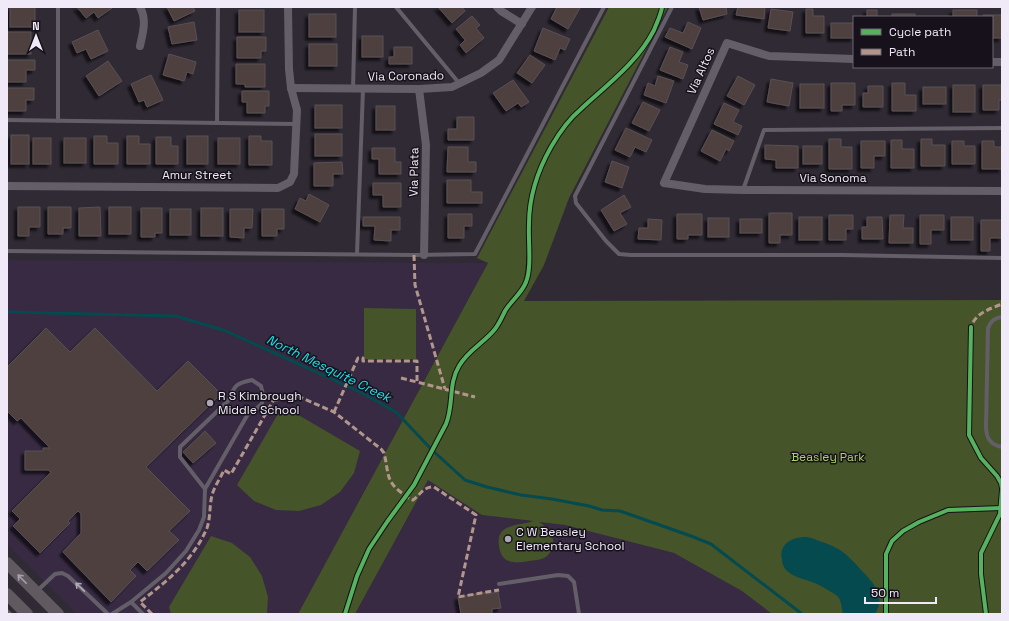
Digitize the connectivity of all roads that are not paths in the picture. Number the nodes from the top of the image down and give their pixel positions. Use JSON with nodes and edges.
{"nodes":[{"id":1,"x":58,"y":7,"type":"edge"},
{"id":2,"x":140,"y":7,"type":"edge"},
{"id":3,"x":218,"y":7,"type":"edge"},
{"id":4,"x":288,"y":7,"type":"edge"},
{"id":5,"x":355,"y":7,"type":"edge"},
{"id":6,"x":396,"y":7,"type":"edge"},
{"id":7,"x":497,"y":7,"type":"edge"},
{"id":8,"x":532,"y":7,"type":"edge"},
{"id":9,"x":604,"y":7,"type":"edge"},
{"id":10,"x":672,"y":7,"type":"edge"},
{"id":11,"x":522,"y":24,"type":"junction"},
{"id":12,"x":140,"y":46,"type":"dead end"},
{"id":13,"x":853,"y":59,"type":"edge"},
{"id":14,"x":459,"y":83,"type":"junction"},
{"id":15,"x":291,"y":88,"type":"junction"},
{"id":16,"x":353,"y":88,"type":"junction"},
{"id":17,"x":363,"y":89,"type":"junction"},
{"id":18,"x":419,"y":89,"type":"junction"},
{"id":19,"x":7,"y":120,"type":"edge"},
{"id":20,"x":58,"y":121,"type":"junction"},
{"id":21,"x":217,"y":123,"type":"junction"},
{"id":22,"x":296,"y":124,"type":"junction"},
{"id":23,"x":1002,"y":128,"type":"edge"},
{"id":24,"x":664,"y":183,"type":"joint"},
{"id":25,"x":7,"y":186,"type":"edge"},
{"id":26,"x":743,"y":190,"type":"junction"},
{"id":27,"x":1002,"y":191,"type":"edge"},
{"id":28,"x":7,"y":251,"type":"edge"},
{"id":29,"x":357,"y":254,"type":"junction"},
{"id":30,"x":424,"y":255,"type":"junction"},
{"id":31,"x":1002,"y":258,"type":"edge"},
{"id":32,"x":1002,"y":317,"type":"edge"},
{"id":33,"x":1002,"y":447,"type":"edge"},
{"id":34,"x":205,"y":489,"type":"junction"},
{"id":35,"x":7,"y":563,"type":"edge"},
{"id":36,"x":499,"y":584,"type":"dead end"},
{"id":37,"x":36,"y":592,"type":"junction"},
{"id":38,"x":7,"y":594,"type":"edge"},
{"id":39,"x":131,"y":602,"type":"junction"},
{"id":40,"x":7,"y":611,"type":"edge"},
{"id":41,"x":10,"y":614,"type":"edge"},
{"id":42,"x":27,"y":614,"type":"edge"},
{"id":43,"x":58,"y":614,"type":"edge"},
{"id":44,"x":108,"y":614,"type":"edge"},
{"id":45,"x":112,"y":614,"type":"edge"},
{"id":46,"x":143,"y":614,"type":"edge"},
{"id":47,"x":579,"y":614,"type":"edge"}],
"edges":[{"from":1,"to":20,"type":"lane"},
{"from":2,"to":12,"type":"street"},
{"from":3,"to":21,"type":"lane"},
{"from":4,"to":15,"type":"street","name":"Amur Street"},
{"from":5,"to":16,"type":"lane"},
{"from":6,"to":14,"type":"lane"},
{"from":7,"to":11,"type":"street"},
{"from":8,"to":11,"type":"street","name":"Via Coronado"},
{"from":9,"to":30,"type":"lane"},
{"from":10,"to":31,"type":"lane"},
{"from":11,"to":14,"type":"street","name":"Via Coronado"},
{"from":13,"to":24,"type":"street","name":"Via Altos"},
{"from":14,"to":18,"type":"street","name":"Via Coronado"},
{"from":15,"to":16,"type":"street","name":"Via Coronado"},
{"from":15,"to":22,"type":"street","name":"Amur Street"},
{"from":16,"to":17,"type":"street","name":"Via Coronado"},
{"from":17,"to":18,"type":"street","name":"Via Coronado"},
{"from":17,"to":29,"type":"lane"},
{"from":18,"to":30,"type":"street","name":"Via Plata"},
{"from":19,"to":20,"type":"lane"},
{"from":20,"to":21,"type":"lane"},
{"from":21,"to":22,"type":"lane"},
{"from":22,"to":25,"type":"street","name":"Amur Street"},
{"from":23,"to":26,"type":"lane"},
{"from":24,"to":26,"type":"street","name":"Via Sonoma"},
{"from":26,"to":27,"type":"street","name":"Via Sonoma"},
{"from":28,"to":29,"type":"lane"},
{"from":29,"to":30,"type":"lane"},
{"from":32,"to":33,"type":"lane"},
{"from":34,"to":34,"type":"lane"},
{"from":34,"to":39,"type":"lane"},
{"from":37,"to":35,"type":"main road","one_way":true},
{"from":36,"to":47,"type":"lane"},
{"from":37,"to":43,"type":"main road"},
{"from":44,"to":37,"type":"lane","one_way":true},
{"from":38,"to":42,"type":"main road"},
{"from":39,"to":45,"type":"lane"},
{"from":39,"to":46,"type":"lane"},
{"from":40,"to":41,"type":"lane"}]}
